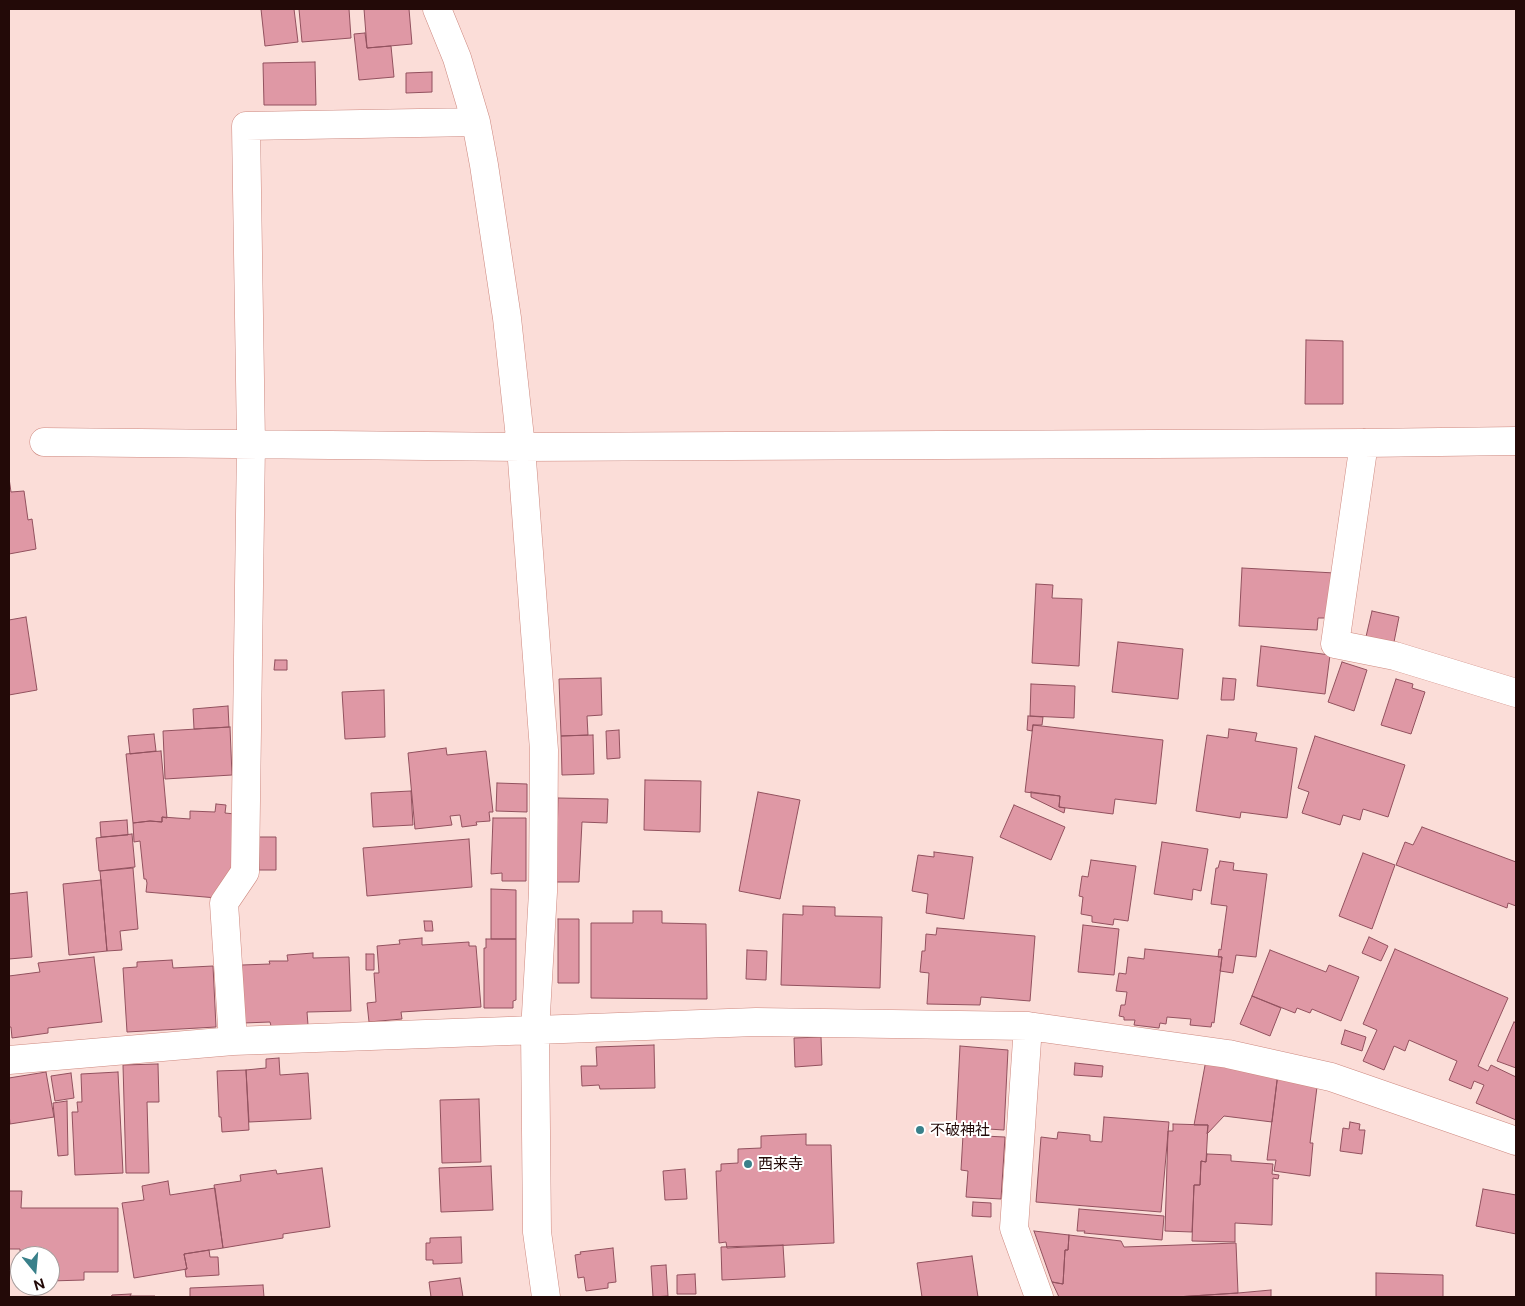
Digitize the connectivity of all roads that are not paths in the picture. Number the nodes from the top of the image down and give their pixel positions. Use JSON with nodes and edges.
{"nodes":[{"id":1,"x":437,"y":9,"type":"edge"},
{"id":2,"x":476,"y":122,"type":"junction"},
{"id":3,"x":1516,"y":441,"type":"edge"},
{"id":4,"x":44,"y":442,"type":"dead end"},
{"id":5,"x":251,"y":443,"type":"junction"},
{"id":6,"x":1364,"y":443,"type":"junction"},
{"id":7,"x":522,"y":447,"type":"junction"},
{"id":8,"x":1516,"y":693,"type":"edge"},
{"id":9,"x":1028,"y":1026,"type":"junction"},
{"id":10,"x":535,"y":1031,"type":"junction"},
{"id":11,"x":233,"y":1041,"type":"junction"},
{"id":12,"x":9,"y":1060,"type":"edge"},
{"id":13,"x":1516,"y":1141,"type":"edge"},
{"id":14,"x":546,"y":1297,"type":"edge"},
{"id":15,"x":1038,"y":1297,"type":"edge"}],
"edges":[{"from":1,"to":2,"type":"street"},
{"from":2,"to":5,"type":"street"},
{"from":2,"to":7,"type":"street"},
{"from":3,"to":6,"type":"street"},
{"from":4,"to":5,"type":"street"},
{"from":5,"to":7,"type":"street"},
{"from":5,"to":11,"type":"street"},
{"from":6,"to":7,"type":"street"},
{"from":6,"to":8,"type":"street"},
{"from":7,"to":10,"type":"street"},
{"from":9,"to":10,"type":"street"},
{"from":9,"to":13,"type":"street"},
{"from":9,"to":15,"type":"street"},
{"from":10,"to":11,"type":"street"},
{"from":10,"to":14,"type":"street"},
{"from":11,"to":12,"type":"street"}]}
